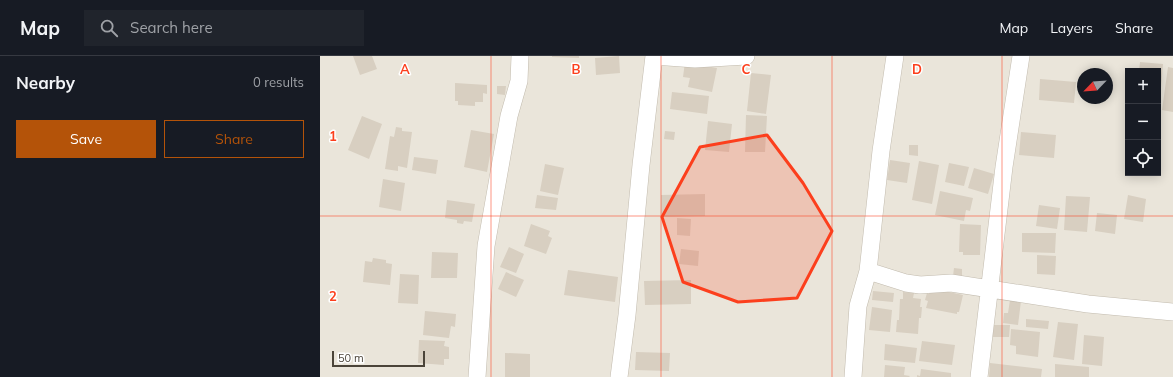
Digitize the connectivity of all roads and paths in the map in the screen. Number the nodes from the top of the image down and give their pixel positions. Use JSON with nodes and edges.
{"nodes":[{"id":1,"x":520,"y":56,"type":"edge"},
{"id":2,"x":654,"y":56,"type":"edge"},
{"id":3,"x":746,"y":56,"type":"edge"},
{"id":4,"x":895,"y":56,"type":"edge"},
{"id":5,"x":1021,"y":56,"type":"edge"},
{"id":6,"x":868,"y":271,"type":"junction"},
{"id":7,"x":989,"y":288,"type":"junction"},
{"id":8,"x":1173,"y":312,"type":"edge"},
{"id":9,"x":478,"y":377,"type":"edge"},
{"id":10,"x":619,"y":377,"type":"edge"},
{"id":11,"x":853,"y":377,"type":"edge"},
{"id":12,"x":979,"y":377,"type":"edge"}],
"edges":[{"from":1,"to":9,"type":"street"},
{"from":2,"to":3,"type":"street"},
{"from":2,"to":10,"type":"street"},
{"from":4,"to":6,"type":"street"},
{"from":5,"to":7,"type":"street"},
{"from":6,"to":7,"type":"street"},
{"from":6,"to":11,"type":"street"},
{"from":7,"to":8,"type":"street"},
{"from":7,"to":12,"type":"street"}]}
